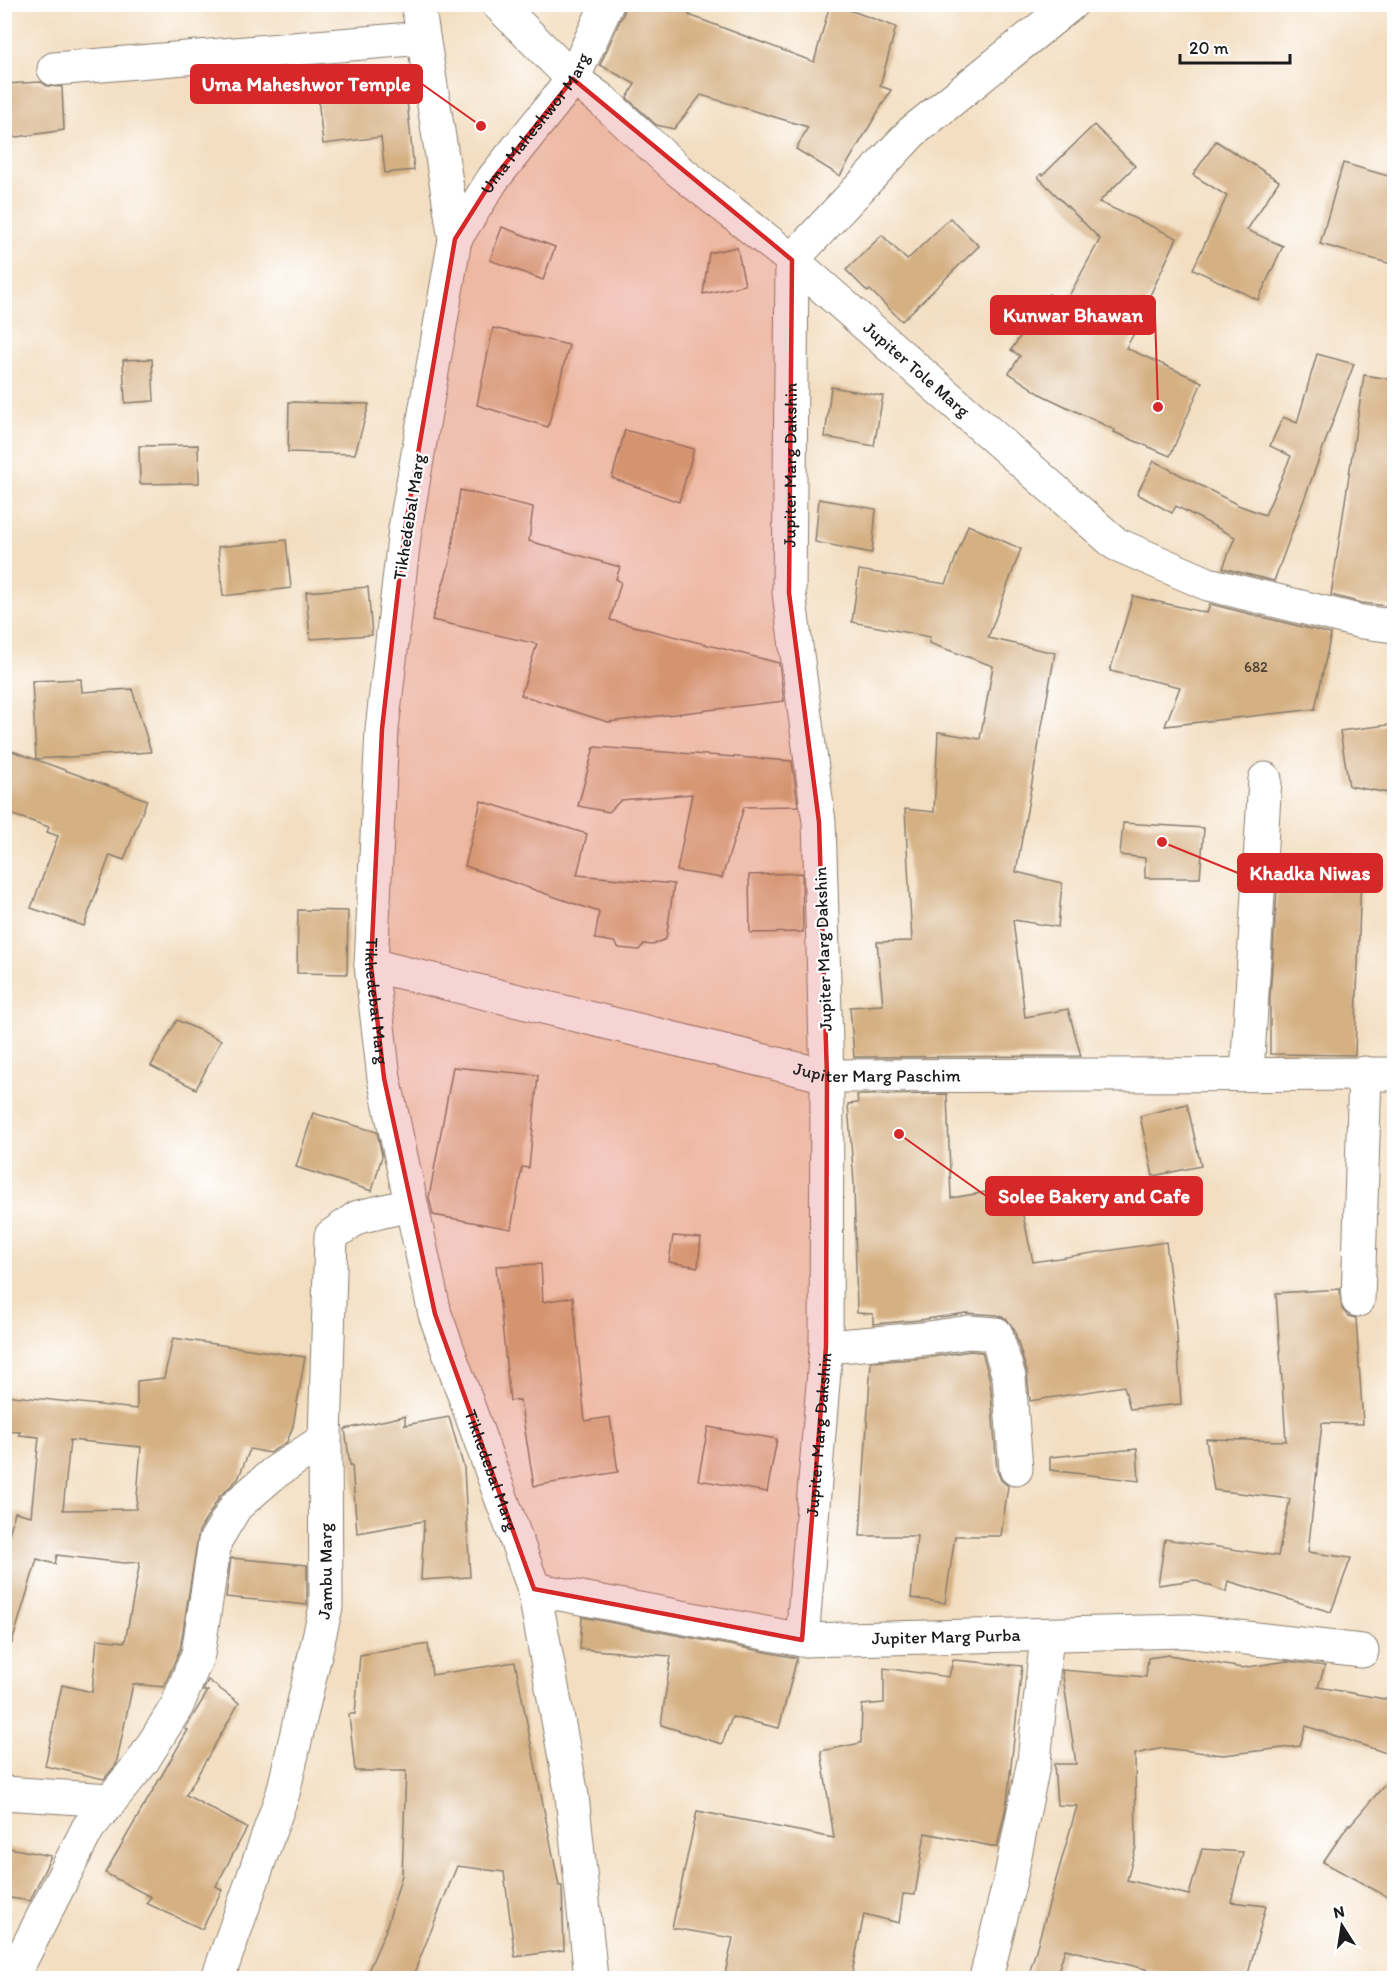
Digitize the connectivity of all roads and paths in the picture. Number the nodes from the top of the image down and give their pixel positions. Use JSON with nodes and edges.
{"nodes":[{"id":1,"x":418,"y":4,"type":"edge"},
{"id":2,"x":498,"y":4,"type":"edge"},
{"id":3,"x":607,"y":4,"type":"edge"},
{"id":4,"x":1071,"y":4,"type":"edge"},
{"id":5,"x":423,"y":38,"type":"junction"},
{"id":6,"x":54,"y":69,"type":"dead end"},
{"id":7,"x":573,"y":79,"type":"junction"},
{"id":8,"x":455,"y":239,"type":"junction"},
{"id":9,"x":792,"y":260,"type":"junction"},
{"id":10,"x":1395,"y":626,"type":"edge"},
{"id":11,"x":1265,"y":779,"type":"dead end"},
{"id":12,"x":371,"y":966,"type":"junction"},
{"id":13,"x":1380,"y":1073,"type":"edge"},
{"id":14,"x":1247,"y":1074,"type":"junction"},
{"id":15,"x":827,"y":1076,"type":"junction"},
{"id":16,"x":410,"y":1205,"type":"junction"},
{"id":17,"x":1358,"y":1300,"type":"dead end"},
{"id":18,"x":826,"y":1347,"type":"junction"},
{"id":19,"x":325,"y":1439,"type":"junction"},
{"id":20,"x":1016,"y":1470,"type":"dead end"},
{"id":21,"x":534,"y":1589,"type":"junction"},
{"id":22,"x":1047,"y":1635,"type":"junction"},
{"id":23,"x":802,"y":1640,"type":"junction"},
{"id":24,"x":1362,"y":1651,"type":"dead end"},
{"id":25,"x":4,"y":1793,"type":"edge"},
{"id":26,"x":110,"y":1800,"type":"junction"},
{"id":27,"x":12,"y":1978,"type":"edge"},
{"id":28,"x":218,"y":1978,"type":"edge"},
{"id":29,"x":591,"y":1978,"type":"edge"},
{"id":30,"x":986,"y":1978,"type":"edge"}],
"edges":[{"from":1,"to":5,"type":"street","name":"Tikhedebal Marg"},
{"from":2,"to":7,"type":"street","name":"Jupiter Tole Marg"},
{"from":3,"to":7,"type":"street","name":"Uma Maheshwor Marg"},
{"from":4,"to":9,"type":"street"},
{"from":5,"to":6,"type":"street"},
{"from":5,"to":8,"type":"street","name":"Tikhedebal Marg"},
{"from":7,"to":8,"type":"street","name":"Uma Maheshwor Marg"},
{"from":7,"to":9,"type":"street","name":"Jupiter Tole Marg"},
{"from":8,"to":12,"type":"street","name":"Tikhedebal Marg"},
{"from":9,"to":10,"type":"street","name":"Jupiter Tole Marg"},
{"from":9,"to":15,"type":"street","name":"Jupiter Marg Dakshin"},
{"from":11,"to":14,"type":"street"},
{"from":12,"to":15,"type":"street","name":"Jupiter Marg Paschim"},
{"from":12,"to":16,"type":"street","name":"Tikhedebal Marg"},
{"from":13,"to":14,"type":"street","name":"Jupiter Marg Paschim"},
{"from":13,"to":17,"type":"street"},
{"from":14,"to":15,"type":"street","name":"Jupiter Marg Paschim"},
{"from":15,"to":18,"type":"street","name":"Jupiter Marg Dakshin"},
{"from":16,"to":19,"type":"street","name":"Jambu Marg"},
{"from":16,"to":21,"type":"street","name":"Tikhedebal Marg"},
{"from":18,"to":20,"type":"street"},
{"from":18,"to":23,"type":"street","name":"Jupiter Marg Dakshin"},
{"from":19,"to":26,"type":"street"},
{"from":19,"to":28,"type":"street","name":"Jambu Marg"},
{"from":21,"to":23,"type":"street","name":"Jupiter Marg Purba"},
{"from":21,"to":29,"type":"street","name":"Tikhedebal Marg"},
{"from":22,"to":23,"type":"street","name":"Jupiter Marg Purba"},
{"from":22,"to":24,"type":"street","name":"Jupiter Marg Purba"},
{"from":22,"to":30,"type":"street"},
{"from":25,"to":26,"type":"street"},
{"from":26,"to":27,"type":"street"}]}
